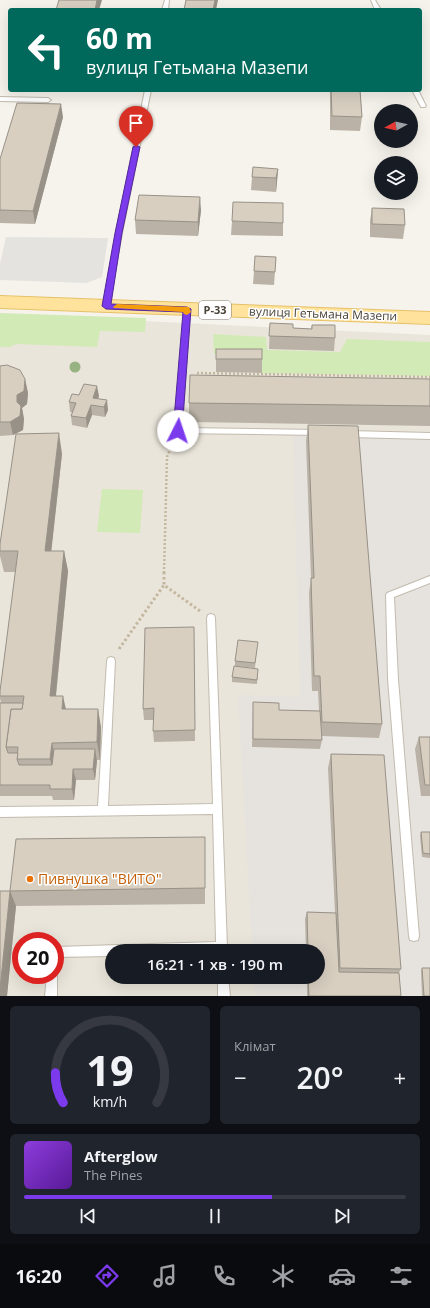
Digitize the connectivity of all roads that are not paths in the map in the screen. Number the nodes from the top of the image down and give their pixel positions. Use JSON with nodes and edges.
{"nodes":[{"id":1,"x":148,"y":92,"type":"edge"},
{"id":2,"x":416,"y":92,"type":"edge"},
{"id":3,"x":0,"y":99,"type":"edge"},
{"id":4,"x":48,"y":100,"type":"dead end"},
{"id":5,"x":423,"y":106,"type":"dead end"},
{"id":6,"x":0,"y":302,"type":"edge"},
{"id":7,"x":106,"y":306,"type":"junction"},
{"id":8,"x":187,"y":309,"type":"junction"},
{"id":9,"x":430,"y":318,"type":"edge"},
{"id":10,"x":324,"y":433,"type":"edge"},
{"id":11,"x":339,"y":434,"type":"edge"},
{"id":12,"x":430,"y":436,"type":"edge"},
{"id":13,"x":430,"y":579,"type":"edge"},
{"id":14,"x":211,"y":618,"type":"road end"},
{"id":15,"x":111,"y":661,"type":"road end"},
{"id":16,"x":218,"y":809,"type":"junction"},
{"id":17,"x":103,"y":811,"type":"junction"},
{"id":18,"x":0,"y":812,"type":"edge"},
{"id":19,"x":414,"y":936,"type":"dead end"},
{"id":20,"x":222,"y":944,"type":"edge"},
{"id":21,"x":105,"y":951,"type":"edge"},
{"id":22,"x":64,"y":952,"type":"edge"},
{"id":23,"x":52,"y":984,"type":"edge"},
{"id":24,"x":223,"y":984,"type":"edge"},
{"id":25,"x":51,"y":996,"type":"edge"},
{"id":26,"x":224,"y":996,"type":"edge"}],
"edges":[{"from":1,"to":7,"type":"lane"},
{"from":2,"to":5,"type":"lane"},
{"from":3,"to":4,"type":"lane"},
{"from":6,"to":7,"type":"main road","name":"вулиця Гетьмана Мазепи","number":"Р-33"},
{"from":7,"to":8,"type":"main road","name":"вулиця Гетьмана Мазепи","number":"Р-33"},
{"from":8,"to":9,"type":"main road","name":"вулиця Гетьмана Мазепи","number":"Р-33"},
{"from":8,"to":10,"type":"lane"},
{"from":11,"to":12,"type":"lane"},
{"from":13,"to":19,"type":"lane"},
{"from":14,"to":16,"type":"lane"},
{"from":15,"to":17,"type":"lane"},
{"from":16,"to":17,"type":"lane"},
{"from":16,"to":20,"type":"lane"},
{"from":17,"to":18,"type":"lane"},
{"from":21,"to":22,"type":"lane"},
{"from":23,"to":25,"type":"lane"},
{"from":24,"to":26,"type":"lane"}]}
